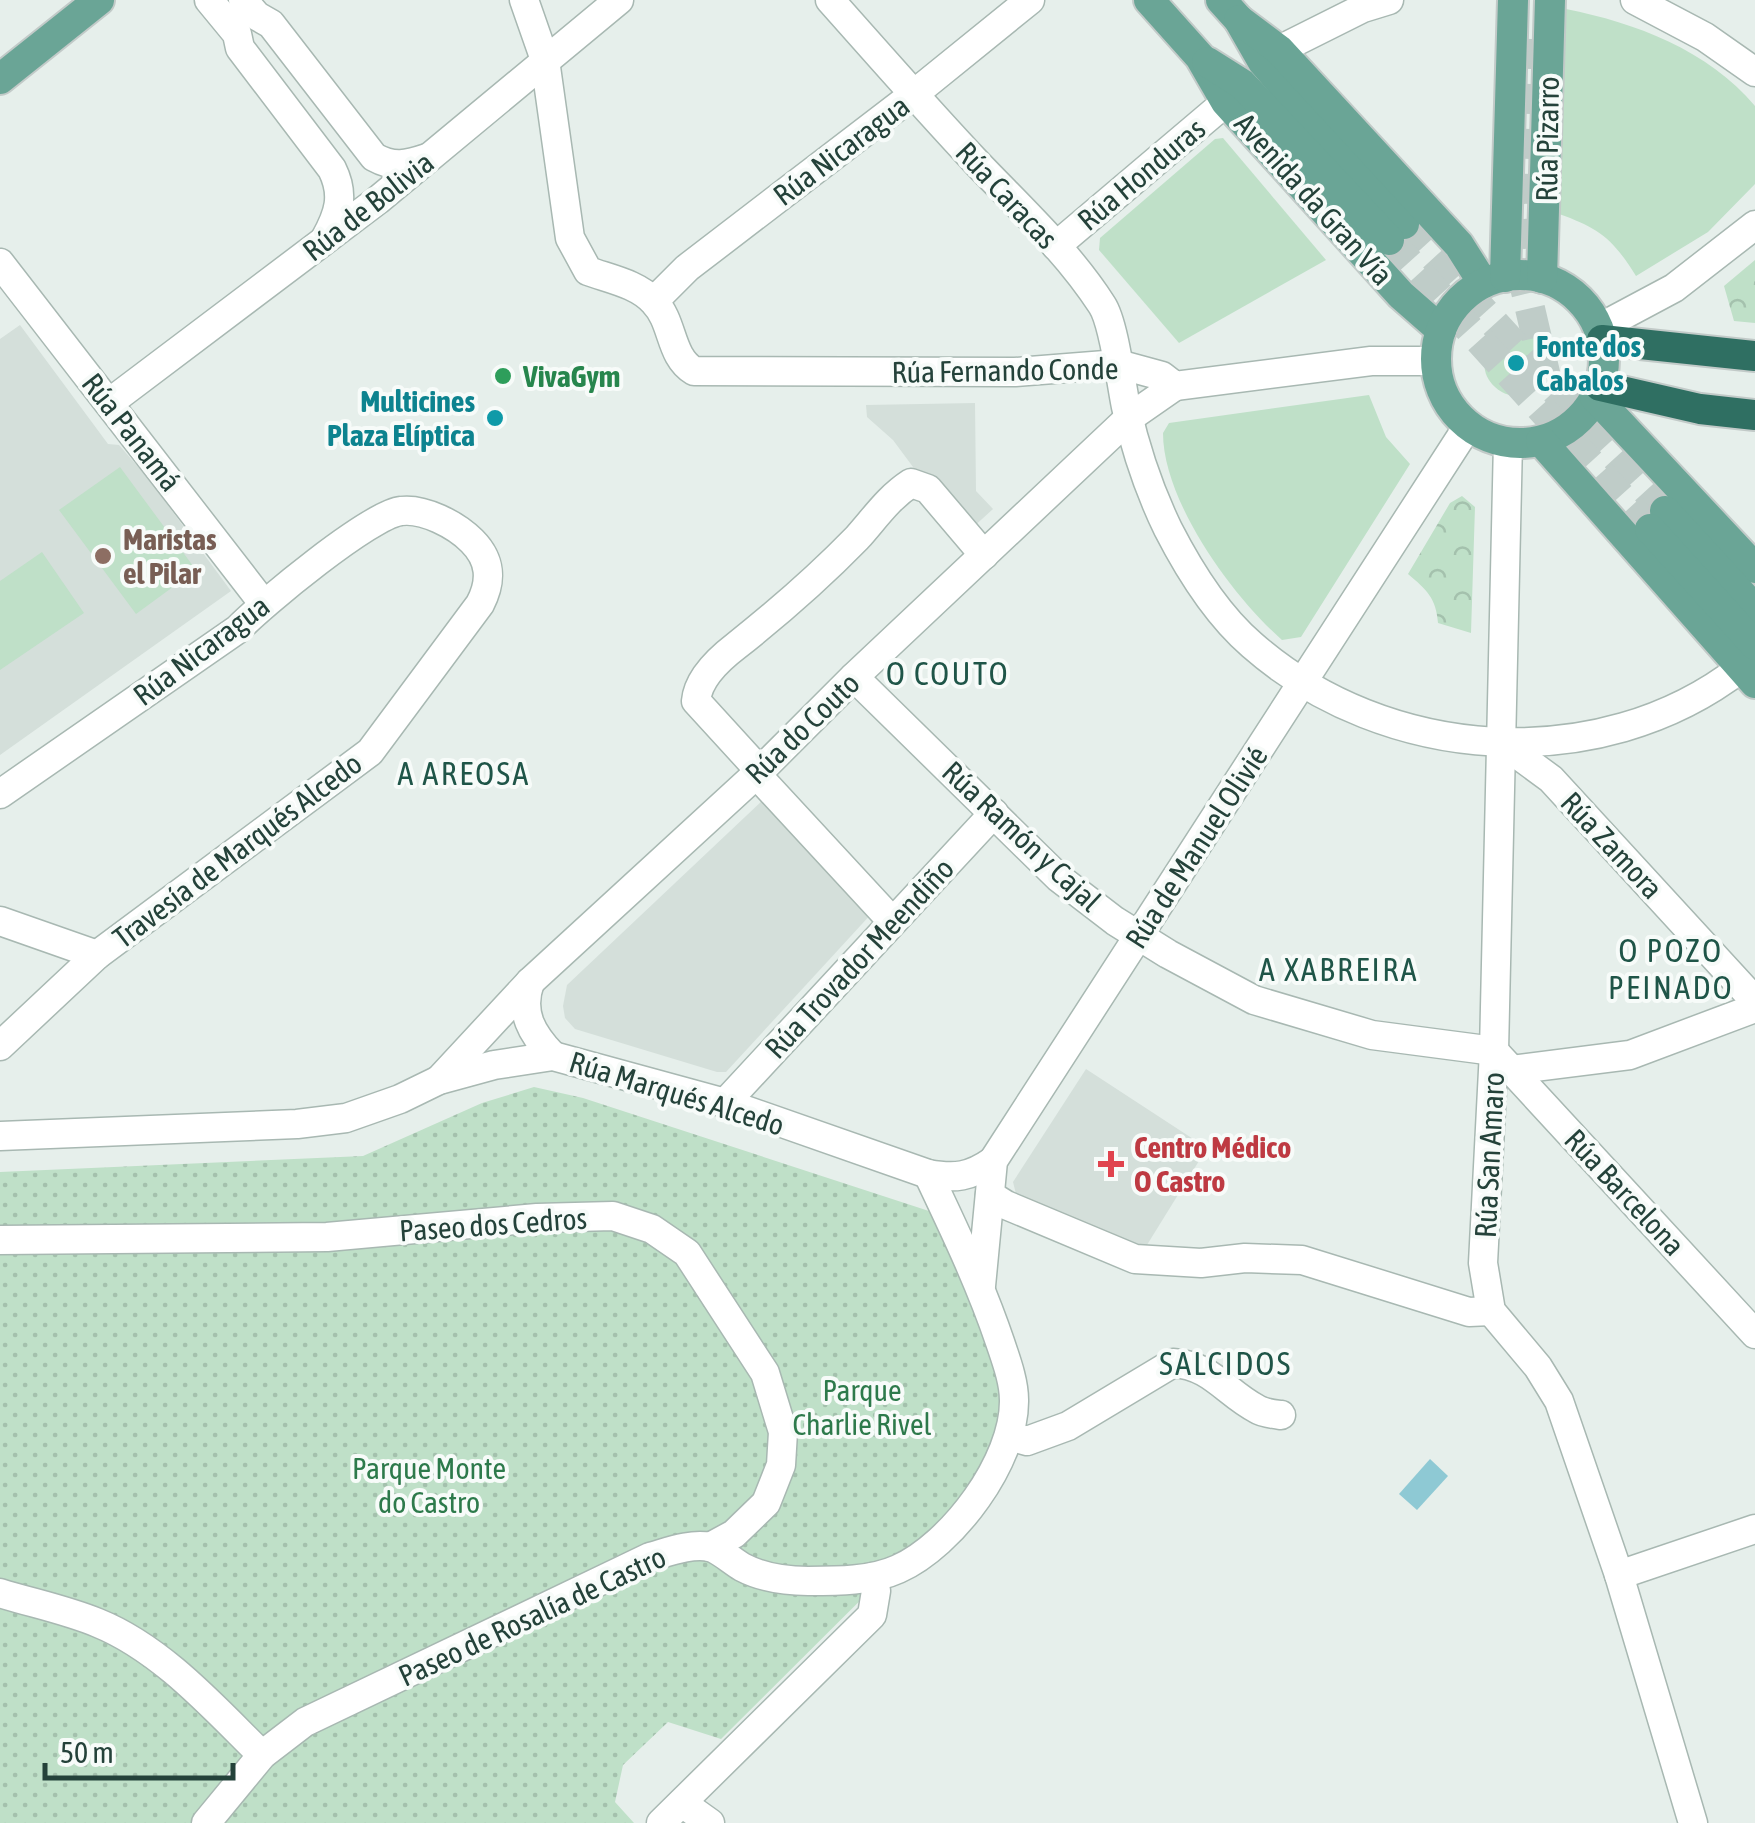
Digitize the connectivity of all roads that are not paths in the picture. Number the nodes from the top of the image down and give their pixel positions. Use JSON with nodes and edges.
{"nodes":[{"id":1,"x":99,"y":0,"type":"edge"},
{"id":2,"x":209,"y":0,"type":"edge"},
{"id":3,"x":243,"y":0,"type":"edge"},
{"id":4,"x":524,"y":0,"type":"edge"},
{"id":5,"x":619,"y":0,"type":"edge"},
{"id":6,"x":830,"y":0,"type":"edge"},
{"id":7,"x":1030,"y":0,"type":"edge"},
{"id":8,"x":1148,"y":0,"type":"edge"},
{"id":9,"x":1389,"y":0,"type":"edge"},
{"id":10,"x":1514,"y":0,"type":"edge"},
{"id":11,"x":1533,"y":0,"type":"edge"},
{"id":12,"x":1550,"y":0,"type":"edge"},
{"id":13,"x":1634,"y":0,"type":"edge"},
{"id":14,"x":1230,"y":10,"type":"edge"},
{"id":15,"x":1532,"y":38,"type":"tunnel mouth"},
{"id":16,"x":1278,"y":50,"type":"junction"},
{"id":17,"x":1200,"y":58,"type":"junction"},
{"id":18,"x":546,"y":60,"type":"junction"},
{"id":19,"x":1755,"y":72,"type":"edge"},
{"id":20,"x":0,"y":79,"type":"edge"},
{"id":21,"x":914,"y":94,"type":"junction"},
{"id":22,"x":1226,"y":102,"type":"junction"},
{"id":23,"x":433,"y":156,"type":"junction"},
{"id":24,"x":1755,"y":225,"type":"edge"},
{"id":25,"x":324,"y":240,"type":"junction"},
{"id":26,"x":1056,"y":246,"type":"junction"},
{"id":27,"x":0,"y":263,"type":"edge"},
{"id":28,"x":1542,"y":278,"type":"junction"},
{"id":29,"x":1494,"y":280,"type":"junction"},
{"id":30,"x":654,"y":301,"type":"junction"},
{"id":31,"x":1441,"y":330,"type":"junction"},
{"id":32,"x":1600,"y":334,"type":"junction"},
{"id":33,"x":1755,"y":356,"type":"edge"},
{"id":34,"x":1436,"y":361,"type":"junction"},
{"id":35,"x":1118,"y":364,"type":"junction"},
{"id":36,"x":1176,"y":386,"type":"junction"},
{"id":37,"x":1598,"y":392,"type":"junction"},
{"id":38,"x":109,"y":403,"type":"junction"},
{"id":39,"x":1755,"y":415,"type":"edge"},
{"id":40,"x":1129,"y":418,"type":"junction"},
{"id":41,"x":1468,"y":426,"type":"junction"},
{"id":42,"x":1541,"y":441,"type":"junction"},
{"id":43,"x":1508,"y":442,"type":"junction"},
{"id":44,"x":984,"y":555,"type":"junction"},
{"id":45,"x":1755,"y":568,"type":"edge"},
{"id":46,"x":488,"y":588,"type":"joint"},
{"id":47,"x":263,"y":603,"type":"junction"},
{"id":48,"x":1755,"y":608,"type":"edge"},
{"id":49,"x":1750,"y":666,"type":"edge"},
{"id":50,"x":854,"y":677,"type":"junction"},
{"id":51,"x":1302,"y":683,"type":"junction"},
{"id":52,"x":1502,"y":743,"type":"junction"},
{"id":53,"x":758,"y":772,"type":"junction"},
{"id":54,"x":0,"y":794,"type":"edge"},
{"id":55,"x":994,"y":813,"type":"junction"},
{"id":56,"x":0,"y":921,"type":"edge"},
{"id":57,"x":892,"y":922,"type":"junction"},
{"id":58,"x":1138,"y":936,"type":"junction"},
{"id":59,"x":96,"y":955,"type":"junction"},
{"id":60,"x":530,"y":982,"type":"junction"},
{"id":61,"x":1755,"y":1004,"type":"edge"},
{"id":62,"x":0,"y":1046,"type":"edge"},
{"id":63,"x":553,"y":1056,"type":"junction"},
{"id":64,"x":1502,"y":1060,"type":"junction"},
{"id":65,"x":439,"y":1080,"type":"junction"},
{"id":66,"x":725,"y":1103,"type":"junction"},
{"id":67,"x":0,"y":1136,"type":"edge"},
{"id":68,"x":993,"y":1160,"type":"junction"},
{"id":69,"x":928,"y":1174,"type":"junction"},
{"id":70,"x":990,"y":1196,"type":"junction"},
{"id":71,"x":0,"y":1240,"type":"edge"},
{"id":72,"x":981,"y":1287,"type":"junction"},
{"id":73,"x":1492,"y":1311,"type":"junction"},
{"id":74,"x":1755,"y":1334,"type":"edge"},
{"id":75,"x":1281,"y":1415,"type":"dead end"},
{"id":76,"x":1010,"y":1436,"type":"junction"},
{"id":77,"x":1755,"y":1530,"type":"edge"},
{"id":78,"x":710,"y":1548,"type":"junction"},
{"id":79,"x":1619,"y":1575,"type":"junction"},
{"id":80,"x":873,"y":1577,"type":"junction"},
{"id":81,"x":0,"y":1593,"type":"edge"},
{"id":82,"x":262,"y":1756,"type":"junction"},
{"id":83,"x":242,"y":1779,"type":"junction"},
{"id":84,"x":682,"y":1802,"type":"junction"},
{"id":85,"x":206,"y":1823,"type":"edge"},
{"id":86,"x":226,"y":1823,"type":"edge"},
{"id":87,"x":661,"y":1823,"type":"edge"},
{"id":88,"x":710,"y":1823,"type":"edge"},
{"id":89,"x":1693,"y":1823,"type":"edge"}],
"edges":[{"from":1,"to":20,"type":"main road"},
{"from":2,"to":25,"type":"street"},
{"from":3,"to":23,"type":"street"},
{"from":4,"to":18,"type":"street"},
{"from":5,"to":18,"type":"street","name":"Rúa de Bolivia"},
{"from":6,"to":21,"type":"street","name":"Rúa Caracas"},
{"from":7,"to":21,"type":"street","name":"Rúa Nicaragua"},
{"from":8,"to":17,"type":"main road","name":"Avenida da Gran Vía"},
{"from":9,"to":16,"type":"street"},
{"from":10,"to":29,"type":"main road","name":"Rúa Pizarro"},
{"from":11,"to":15,"type":"main road","name":"Rúa Pizarro"},
{"from":12,"to":28,"type":"main road","name":"Rúa Pizarro"},
{"from":13,"to":19,"type":"street"},
{"from":14,"to":16,"type":"main road","name":"Avenida da Gran Vía"},
{"from":14,"to":17,"type":"main road","name":"Avenida da Gran Vía"},
{"from":16,"to":29,"type":"main road","name":"Avenida da Gran Vía"},
{"from":17,"to":22,"type":"main road","name":"Avenida da Gran Vía"},
{"from":18,"to":23,"type":"street","name":"Rúa de Bolivia"},
{"from":18,"to":30,"type":"street"},
{"from":21,"to":26,"type":"street","name":"Rúa Caracas"},
{"from":21,"to":30,"type":"street","name":"Rúa Nicaragua"},
{"from":22,"to":26,"type":"street","name":"Rúa Honduras"},
{"from":22,"to":31,"type":"main road","name":"Avenida da Gran Vía"},
{"from":23,"to":25,"type":"street","name":"Rúa de Bolivia"},
{"from":24,"to":32,"type":"street"},
{"from":25,"to":38,"type":"street","name":"Rúa de Bolivia"},
{"from":26,"to":35,"type":"street","name":"Rúa Caracas"},
{"from":27,"to":38,"type":"street","name":"Rúa Panamá"},
{"from":28,"to":29,"type":"main road"},
{"from":28,"to":32,"type":"main road"},
{"from":29,"to":31,"type":"main road"},
{"from":30,"to":35,"type":"street","name":"Rúa Fernando Conde"},
{"from":31,"to":34,"type":"main road"},
{"from":32,"to":33,"type":"highway"},
{"from":32,"to":37,"type":"main road"},
{"from":34,"to":36,"type":"street","name":"Rúa Fernando Conde"},
{"from":34,"to":41,"type":"main road"},
{"from":35,"to":36,"type":"street","name":"Rúa Fernando Conde"},
{"from":35,"to":40,"type":"street","name":"Rúa Caracas"},
{"from":36,"to":40,"type":"street","name":"Rúa do Couto"},
{"from":37,"to":39,"type":"highway"},
{"from":37,"to":42,"type":"main road"},
{"from":37,"to":45,"type":"main road"},
{"from":38,"to":47,"type":"street","name":"Rúa Panamá"},
{"from":40,"to":44,"type":"street","name":"Rúa do Couto"},
{"from":40,"to":51,"type":"street","name":"Rúa Caracas"},
{"from":41,"to":43,"type":"main road"},
{"from":41,"to":51,"type":"street","name":"Rúa de Manuel Olivié"},
{"from":42,"to":43,"type":"main road"},
{"from":42,"to":49,"type":"main road"},
{"from":43,"to":52,"type":"street","name":"Rúa San Amaro"},
{"from":44,"to":50,"type":"street","name":"Rúa do Couto"},
{"from":44,"to":53,"type":"street"},
{"from":46,"to":47,"type":"street","name":"Rúa Nicaragua"},
{"from":46,"to":59,"type":"street","name":"Travesía de Marqués Alcedo"},
{"from":47,"to":54,"type":"street","name":"Rúa Nicaragua"},
{"from":48,"to":49,"type":"main road"},
{"from":49,"to":52,"type":"street","name":"Rúa Caracas"},
{"from":50,"to":53,"type":"street","name":"Rúa do Couto"},
{"from":50,"to":55,"type":"street","name":"Rúa Ramón y Cajal"},
{"from":51,"to":52,"type":"street","name":"Rúa Caracas"},
{"from":51,"to":58,"type":"street","name":"Rúa de Manuel Olivié"},
{"from":52,"to":61,"type":"street","name":"Rúa Zamora"},
{"from":52,"to":64,"type":"street","name":"Rúa San Amaro"},
{"from":53,"to":57,"type":"street"},
{"from":53,"to":60,"type":"street","name":"Rúa do Couto"},
{"from":55,"to":57,"type":"street","name":"Rúa Trovador Meendiño"},
{"from":55,"to":58,"type":"street","name":"Rúa Ramón y Cajal"},
{"from":56,"to":59,"type":"street"},
{"from":57,"to":66,"type":"street","name":"Rúa Trovador Meendiño"},
{"from":58,"to":64,"type":"street","name":"Rúa Ramón y Cajal"},
{"from":58,"to":68,"type":"street","name":"Rúa de Manuel Olivié"},
{"from":59,"to":62,"type":"street","name":"Travesía de Marqués Alcedo"},
{"from":60,"to":63,"type":"street"},
{"from":60,"to":65,"type":"street","name":"Rúa do Couto"},
{"from":61,"to":64,"type":"street","name":"Rúa Ramón y Cajal"},
{"from":63,"to":65,"type":"street","name":"Rúa Marqués Alcedo"},
{"from":63,"to":66,"type":"street","name":"Rúa Marqués Alcedo"},
{"from":64,"to":73,"type":"street","name":"Rúa San Amaro"},
{"from":64,"to":74,"type":"street","name":"Rúa Barcelona"},
{"from":65,"to":67,"type":"street","name":"Rúa Marqués Alcedo"},
{"from":66,"to":69,"type":"street","name":"Rúa Marqués Alcedo"},
{"from":68,"to":69,"type":"street","name":"Rúa Marqués Alcedo"},
{"from":68,"to":70,"type":"street","name":"Rúa de Manuel Olivié"},
{"from":69,"to":72,"type":"street","name":"Rúa de Manuel Olivié"},
{"from":70,"to":72,"type":"street","name":"Rúa de Manuel Olivié"},
{"from":70,"to":73,"type":"street"},
{"from":71,"to":78,"type":"street","name":"Paseo dos Cedros"},
{"from":72,"to":76,"type":"street","name":"Rúa de Manuel Olivié"},
{"from":73,"to":79,"type":"street","name":"Rúa San Amaro"},
{"from":75,"to":76,"type":"street"},
{"from":76,"to":80,"type":"street","name":"Rúa de Manuel Olivié"},
{"from":77,"to":79,"type":"street"},
{"from":78,"to":80,"type":"street"},
{"from":78,"to":82,"type":"street","name":"Paseo de Rosalía de Castro"},
{"from":79,"to":89,"type":"street","name":"Rúa San Amaro"},
{"from":80,"to":84,"type":"street"},
{"from":81,"to":82,"type":"street"},
{"from":82,"to":83,"type":"street","name":"Paseo de Rosalía de Castro"},
{"from":83,"to":85,"type":"street","name":"Paseo de Rosalía de Castro"},
{"from":83,"to":86,"type":"street","name":"Paseo de Rosalía de Castro"},
{"from":84,"to":87,"type":"street"},
{"from":84,"to":88,"type":"street"}]}
